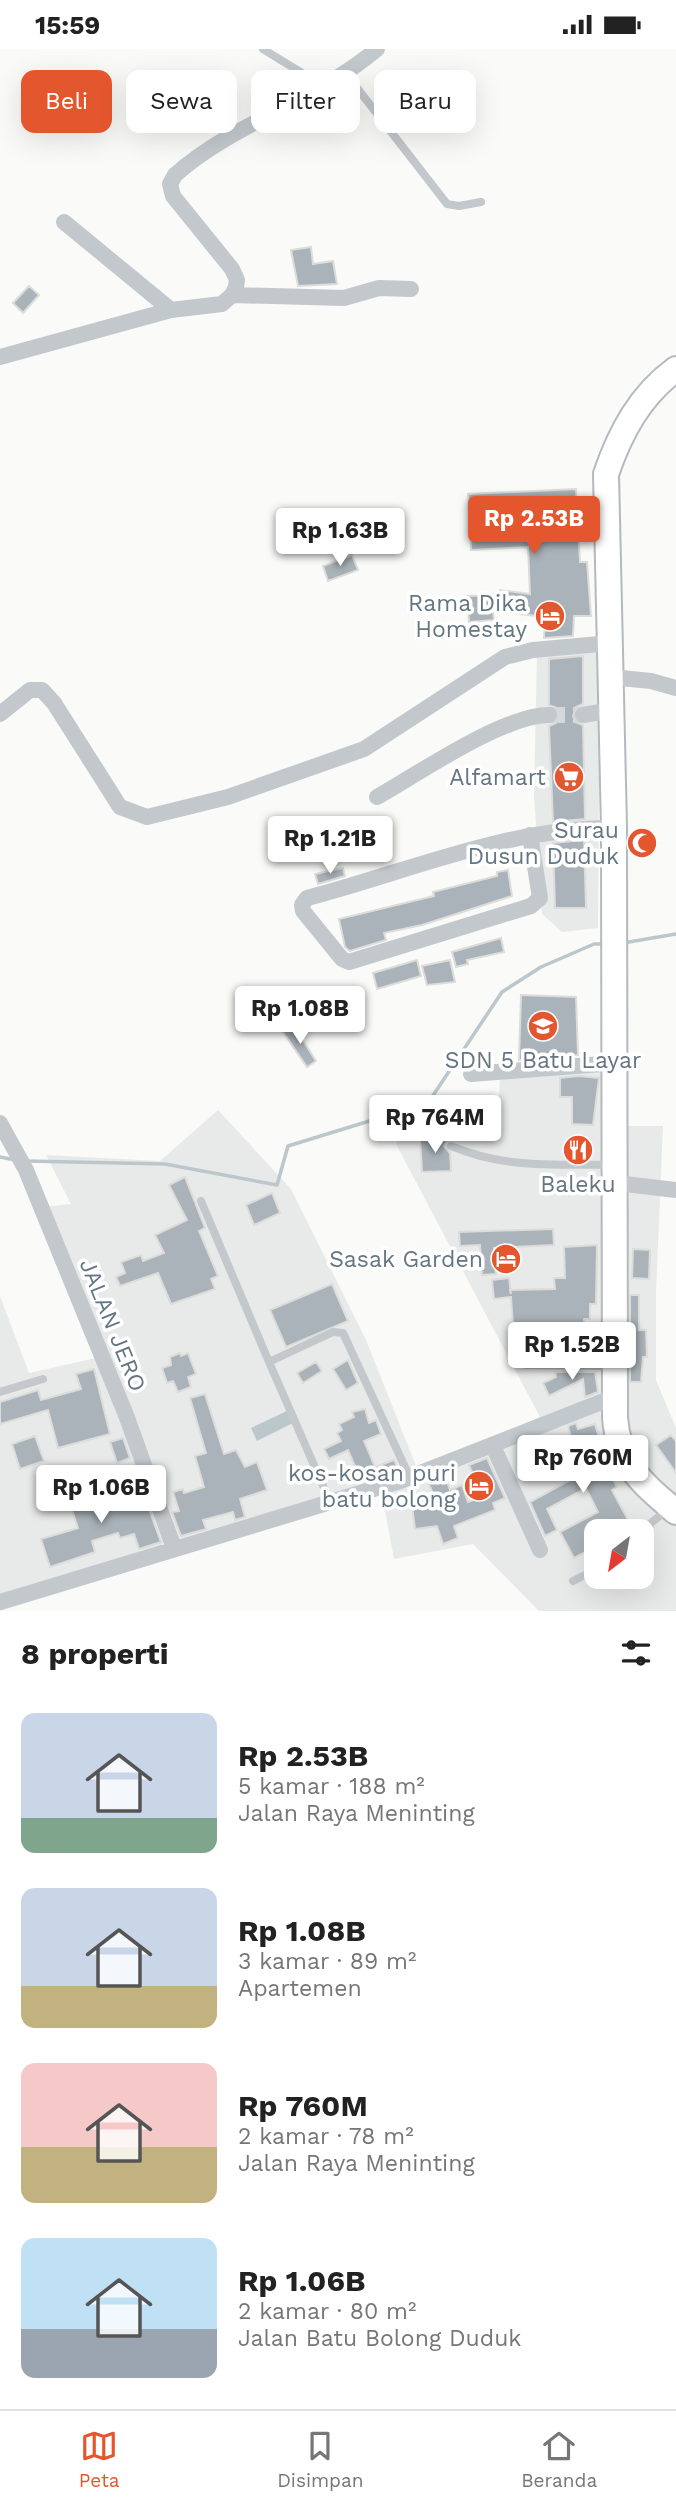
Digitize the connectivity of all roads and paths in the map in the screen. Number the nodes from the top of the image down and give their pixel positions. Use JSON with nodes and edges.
{"nodes":[{"id":1,"x":263,"y":49,"type":"edge"},
{"id":2,"x":377,"y":49,"type":"edge"},
{"id":3,"x":296,"y":70,"type":"edge"},
{"id":4,"x":353,"y":70,"type":"edge"},
{"id":5,"x":360,"y":92,"type":"edge"},
{"id":6,"x":251,"y":126,"type":"edge"},
{"id":7,"x":481,"y":202,"type":"dead end"},
{"id":8,"x":64,"y":222,"type":"dead end"},
{"id":9,"x":411,"y":289,"type":"dead end"},
{"id":10,"x":232,"y":295,"type":"junction"},
{"id":11,"x":171,"y":310,"type":"junction"},
{"id":12,"x":0,"y":357,"type":"edge"},
{"id":13,"x":676,"y":369,"type":"edge"},
{"id":14,"x":611,"y":643,"type":"junction"},
{"id":15,"x":611,"y":677,"type":"junction"},
{"id":16,"x":676,"y":688,"type":"edge"},
{"id":17,"x":612,"y":710,"type":"junction"},
{"id":18,"x":0,"y":714,"type":"edge"},
{"id":19,"x":549,"y":715,"type":"tunnel mouth"},
{"id":20,"x":583,"y":715,"type":"tunnel mouth"},
{"id":21,"x":377,"y":797,"type":"dead end"},
{"id":22,"x":614,"y":828,"type":"junction"},
{"id":23,"x":530,"y":835,"type":"junction"},
{"id":24,"x":615,"y":1063,"type":"junction"},
{"id":25,"x":471,"y":1074,"type":"dead end"},
{"id":26,"x":0,"y":1123,"type":"edge"},
{"id":27,"x":451,"y":1146,"type":"dead end"},
{"id":28,"x":615,"y":1175,"type":"junction"},
{"id":29,"x":676,"y":1190,"type":"edge"},
{"id":30,"x":201,"y":1202,"type":"dead end"},
{"id":31,"x":269,"y":1362,"type":"junction"},
{"id":32,"x":526,"y":1365,"type":"dead end"},
{"id":33,"x":614,"y":1366,"type":"junction"},
{"id":34,"x":43,"y":1379,"type":"dead end"},
{"id":35,"x":0,"y":1392,"type":"edge"},
{"id":36,"x":614,"y":1397,"type":"junction"},
{"id":37,"x":493,"y":1446,"type":"junction"},
{"id":38,"x":410,"y":1478,"type":"junction"},
{"id":39,"x":331,"y":1504,"type":"junction"},
{"id":40,"x":673,"y":1510,"type":"edge"},
{"id":41,"x":654,"y":1522,"type":"edge"},
{"id":42,"x":174,"y":1548,"type":"junction"},
{"id":43,"x":540,"y":1550,"type":"dead end"},
{"id":44,"x":584,"y":1576,"type":"edge"},
{"id":45,"x":573,"y":1581,"type":"dead end"},
{"id":46,"x":0,"y":1602,"type":"edge"}],
"edges":[{"from":1,"to":3,"type":"lane"},
{"from":2,"to":4,"type":"street"},
{"from":5,"to":7,"type":"lane"},
{"from":6,"to":10,"type":"street"},
{"from":8,"to":11,"type":"street"},
{"from":9,"to":10,"type":"street"},
{"from":10,"to":11,"type":"street"},
{"from":11,"to":12,"type":"street"},
{"from":13,"to":14,"type":"highway"},
{"from":14,"to":15,"type":"highway"},
{"from":14,"to":18,"type":"street"},
{"from":15,"to":16,"type":"street"},
{"from":15,"to":17,"type":"highway"},
{"from":17,"to":20,"type":"street"},
{"from":17,"to":22,"type":"highway"},
{"from":19,"to":21,"type":"street"},
{"from":22,"to":23,"type":"street"},
{"from":22,"to":24,"type":"highway"},
{"from":23,"to":23,"type":"street"},
{"from":24,"to":25,"type":"street"},
{"from":24,"to":28,"type":"highway"},
{"from":26,"to":42,"type":"street","name":"JALAN JERO"},
{"from":27,"to":28,"type":"lane"},
{"from":28,"to":29,"type":"street"},
{"from":28,"to":33,"type":"highway"},
{"from":30,"to":31,"type":"lane"},
{"from":31,"to":38,"type":"lane"},
{"from":31,"to":39,"type":"lane"},
{"from":32,"to":33,"type":"lane"},
{"from":33,"to":36,"type":"highway"},
{"from":34,"to":35,"type":"lane"},
{"from":36,"to":37,"type":"street"},
{"from":36,"to":40,"type":"highway"},
{"from":37,"to":38,"type":"street"},
{"from":37,"to":43,"type":"street"},
{"from":38,"to":39,"type":"street"},
{"from":39,"to":42,"type":"street"},
{"from":40,"to":41,"type":"lane"},
{"from":42,"to":46,"type":"street"},
{"from":44,"to":45,"type":"lane"}]}
